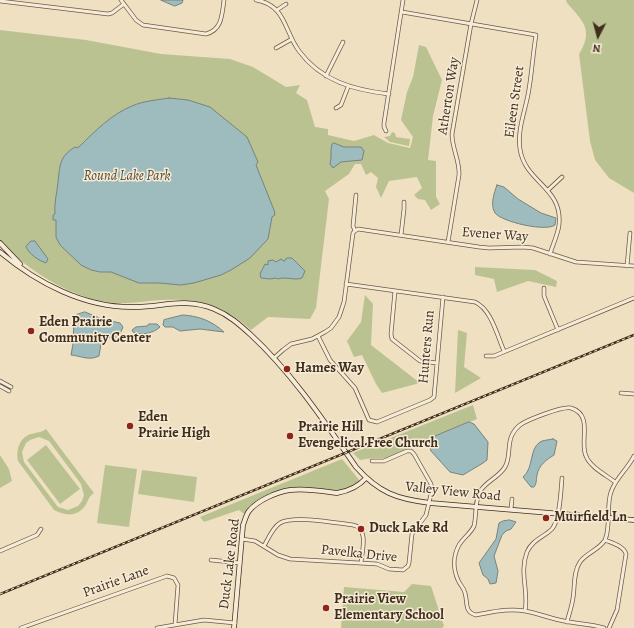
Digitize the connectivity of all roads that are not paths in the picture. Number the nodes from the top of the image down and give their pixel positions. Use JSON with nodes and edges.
{"nodes":[{"id":1,"x":26,"y":0,"type":"edge"},
{"id":2,"x":121,"y":0,"type":"edge"},
{"id":3,"x":224,"y":0,"type":"edge"},
{"id":4,"x":256,"y":0,"type":"edge"},
{"id":5,"x":404,"y":0,"type":"edge"},
{"id":6,"x":477,"y":0,"type":"edge"},
{"id":7,"x":0,"y":1,"type":"edge"},
{"id":8,"x":25,"y":4,"type":"junction"},
{"id":9,"x":124,"y":4,"type":"junction"},
{"id":10,"x":286,"y":4,"type":"dead end"},
{"id":11,"x":277,"y":10,"type":"junction"},
{"id":12,"x":402,"y":12,"type":"junction"},
{"id":13,"x":471,"y":24,"type":"junction"},
{"id":14,"x":292,"y":39,"type":"junction"},
{"id":15,"x":343,"y":42,"type":"dead end"},
{"id":16,"x":276,"y":48,"type":"dead end"},
{"id":17,"x":326,"y":76,"type":"junction"},
{"id":18,"x":348,"y":87,"type":"junction"},
{"id":19,"x":389,"y":94,"type":"junction"},
{"id":20,"x":336,"y":108,"type":"dead end"},
{"id":21,"x":386,"y":131,"type":"dead end"},
{"id":22,"x":562,"y":177,"type":"dead end"},
{"id":23,"x":548,"y":190,"type":"junction"},
{"id":24,"x":356,"y":195,"type":"dead end"},
{"id":25,"x":404,"y":202,"type":"dead end"},
{"id":26,"x":355,"y":231,"type":"junction"},
{"id":27,"x":630,"y":233,"type":"dead end"},
{"id":28,"x":401,"y":235,"type":"junction"},
{"id":29,"x":448,"y":242,"type":"junction"},
{"id":30,"x":0,"y":243,"type":"edge"},
{"id":31,"x":0,"y":252,"type":"edge"},
{"id":32,"x":550,"y":254,"type":"junction"},
{"id":33,"x":627,"y":266,"type":"junction"},
{"id":34,"x":634,"y":266,"type":"edge"},
{"id":35,"x":25,"y":270,"type":"junction"},
{"id":36,"x":346,"y":284,"type":"junction"},
{"id":37,"x":544,"y":288,"type":"dead end"},
{"id":38,"x":395,"y":291,"type":"junction"},
{"id":39,"x":443,"y":297,"type":"junction"},
{"id":40,"x":634,"y":298,"type":"edge"},
{"id":41,"x":558,"y":330,"type":"junction"},
{"id":42,"x":318,"y":336,"type":"junction"},
{"id":43,"x":504,"y":351,"type":"junction"},
{"id":44,"x":486,"y":356,"type":"dead end"},
{"id":45,"x":274,"y":358,"type":"junction"},
{"id":46,"x":437,"y":363,"type":"junction"},
{"id":47,"x":0,"y":381,"type":"edge"},
{"id":48,"x":0,"y":386,"type":"edge"},
{"id":49,"x":11,"y":387,"type":"dead end"},
{"id":50,"x":9,"y":391,"type":"dead end"},
{"id":51,"x":621,"y":393,"type":"dead end"},
{"id":52,"x":634,"y":394,"type":"edge"},
{"id":53,"x":634,"y":456,"type":"edge"},
{"id":54,"x":372,"y":461,"type":"dead end"},
{"id":55,"x":366,"y":478,"type":"junction"},
{"id":56,"x":562,"y":478,"type":"dead end"},
{"id":57,"x":615,"y":482,"type":"junction"},
{"id":58,"x":512,"y":499,"type":"dead end"},
{"id":59,"x":430,"y":503,"type":"junction"},
{"id":60,"x":477,"y":507,"type":"junction"},
{"id":61,"x":511,"y":510,"type":"junction"},
{"id":62,"x":558,"y":513,"type":"junction"},
{"id":63,"x":608,"y":518,"type":"junction"},
{"id":64,"x":634,"y":520,"type":"edge"},
{"id":65,"x":41,"y":529,"type":"dead end"},
{"id":66,"x":242,"y":539,"type":"junction"},
{"id":67,"x":605,"y":540,"type":"junction"},
{"id":68,"x":264,"y":546,"type":"junction"},
{"id":69,"x":0,"y":550,"type":"edge"},
{"id":70,"x":211,"y":560,"type":"dead end"},
{"id":71,"x":240,"y":563,"type":"junction"},
{"id":72,"x":361,"y":563,"type":"junction"},
{"id":73,"x":525,"y":611,"type":"junction"},
{"id":74,"x":567,"y":622,"type":"junction"},
{"id":75,"x":235,"y":623,"type":"junction"},
{"id":76,"x":175,"y":625,"type":"junction"},
{"id":77,"x":21,"y":628,"type":"edge"},
{"id":78,"x":157,"y":628,"type":"edge"},
{"id":79,"x":234,"y":628,"type":"edge"},
{"id":80,"x":604,"y":628,"type":"edge"},
{"id":81,"x":609,"y":628,"type":"edge"}],
"edges":[{"from":1,"to":8,"type":"street"},
{"from":2,"to":9,"type":"street"},
{"from":3,"to":9,"type":"street"},
{"from":4,"to":11,"type":"street"},
{"from":5,"to":12,"type":"street"},
{"from":6,"to":13,"type":"street","name":"Atherton Way"},
{"from":7,"to":8,"type":"street"},
{"from":8,"to":9,"type":"street"},
{"from":10,"to":11,"type":"street"},
{"from":11,"to":14,"type":"street"},
{"from":12,"to":13,"type":"street"},
{"from":12,"to":19,"type":"street"},
{"from":13,"to":23,"type":"street","name":"Eileen Street"},
{"from":13,"to":29,"type":"street","name":"Atherton Way"},
{"from":14,"to":16,"type":"street"},
{"from":14,"to":17,"type":"street"},
{"from":15,"to":17,"type":"street"},
{"from":17,"to":18,"type":"street"},
{"from":18,"to":19,"type":"street"},
{"from":18,"to":20,"type":"street"},
{"from":19,"to":21,"type":"street"},
{"from":22,"to":23,"type":"street"},
{"from":23,"to":32,"type":"street","name":"Eileen Street"},
{"from":24,"to":26,"type":"street"},
{"from":25,"to":28,"type":"street"},
{"from":26,"to":28,"type":"street","name":"Evener Way"},
{"from":26,"to":36,"type":"street"},
{"from":27,"to":33,"type":"street"},
{"from":28,"to":29,"type":"street","name":"Evener Way"},
{"from":29,"to":32,"type":"street","name":"Evener Way"},
{"from":30,"to":35,"type":"street","name":"Valley View Road"},
{"from":31,"to":35,"type":"street","name":"Valley View Road"},
{"from":32,"to":33,"type":"street","name":"Evener Way"},
{"from":33,"to":34,"type":"street","name":"Evener Way"},
{"from":35,"to":45,"type":"street","name":"Valley View Road"},
{"from":36,"to":38,"type":"street"},
{"from":36,"to":42,"type":"street"},
{"from":37,"to":41,"type":"street"},
{"from":38,"to":39,"type":"street"},
{"from":38,"to":46,"type":"street"},
{"from":39,"to":43,"type":"street"},
{"from":39,"to":46,"type":"street","name":"Hunters Run"},
{"from":40,"to":41,"type":"street"},
{"from":41,"to":43,"type":"street"},
{"from":42,"to":45,"type":"street"},
{"from":42,"to":46,"type":"street","name":"Hunters Run"},
{"from":43,"to":44,"type":"street"},
{"from":45,"to":55,"type":"street","name":"Valley View Road"},
{"from":47,"to":49,"type":"street"},
{"from":48,"to":50,"type":"street"},
{"from":51,"to":52,"type":"street"},
{"from":53,"to":57,"type":"street"},
{"from":54,"to":59,"type":"street"},
{"from":55,"to":59,"type":"street","name":"Valley View Road"},
{"from":55,"to":66,"type":"street","name":"Duck Lake Road"},
{"from":56,"to":62,"type":"street"},
{"from":57,"to":60,"type":"street"},
{"from":57,"to":63,"type":"street"},
{"from":58,"to":61,"type":"street"},
{"from":59,"to":60,"type":"street","name":"Valley View Road"},
{"from":59,"to":72,"type":"street","name":"Pavelka Drive"},
{"from":60,"to":61,"type":"street","name":"Valley View Road"},
{"from":60,"to":73,"type":"street"},
{"from":61,"to":62,"type":"street","name":"Valley View Road"},
{"from":62,"to":63,"type":"street","name":"Valley View Road"},
{"from":62,"to":73,"type":"street"},
{"from":63,"to":64,"type":"street","name":"Valley View Road"},
{"from":63,"to":67,"type":"street"},
{"from":65,"to":69,"type":"street"},
{"from":66,"to":68,"type":"street","name":"Pavelka Drive"},
{"from":66,"to":71,"type":"street","name":"Duck Lake Road"},
{"from":67,"to":74,"type":"street"},
{"from":67,"to":81,"type":"street"},
{"from":68,"to":72,"type":"street","name":"Pavelka Drive"},
{"from":68,"to":72,"type":"street"},
{"from":70,"to":71,"type":"street"},
{"from":71,"to":75,"type":"street","name":"Duck Lake Road"},
{"from":73,"to":74,"type":"street"},
{"from":74,"to":80,"type":"street"},
{"from":75,"to":76,"type":"street"},
{"from":75,"to":79,"type":"street","name":"Duck Lake Road"},
{"from":76,"to":77,"type":"street","name":"Prairie Lane"},
{"from":76,"to":78,"type":"street"}]}
